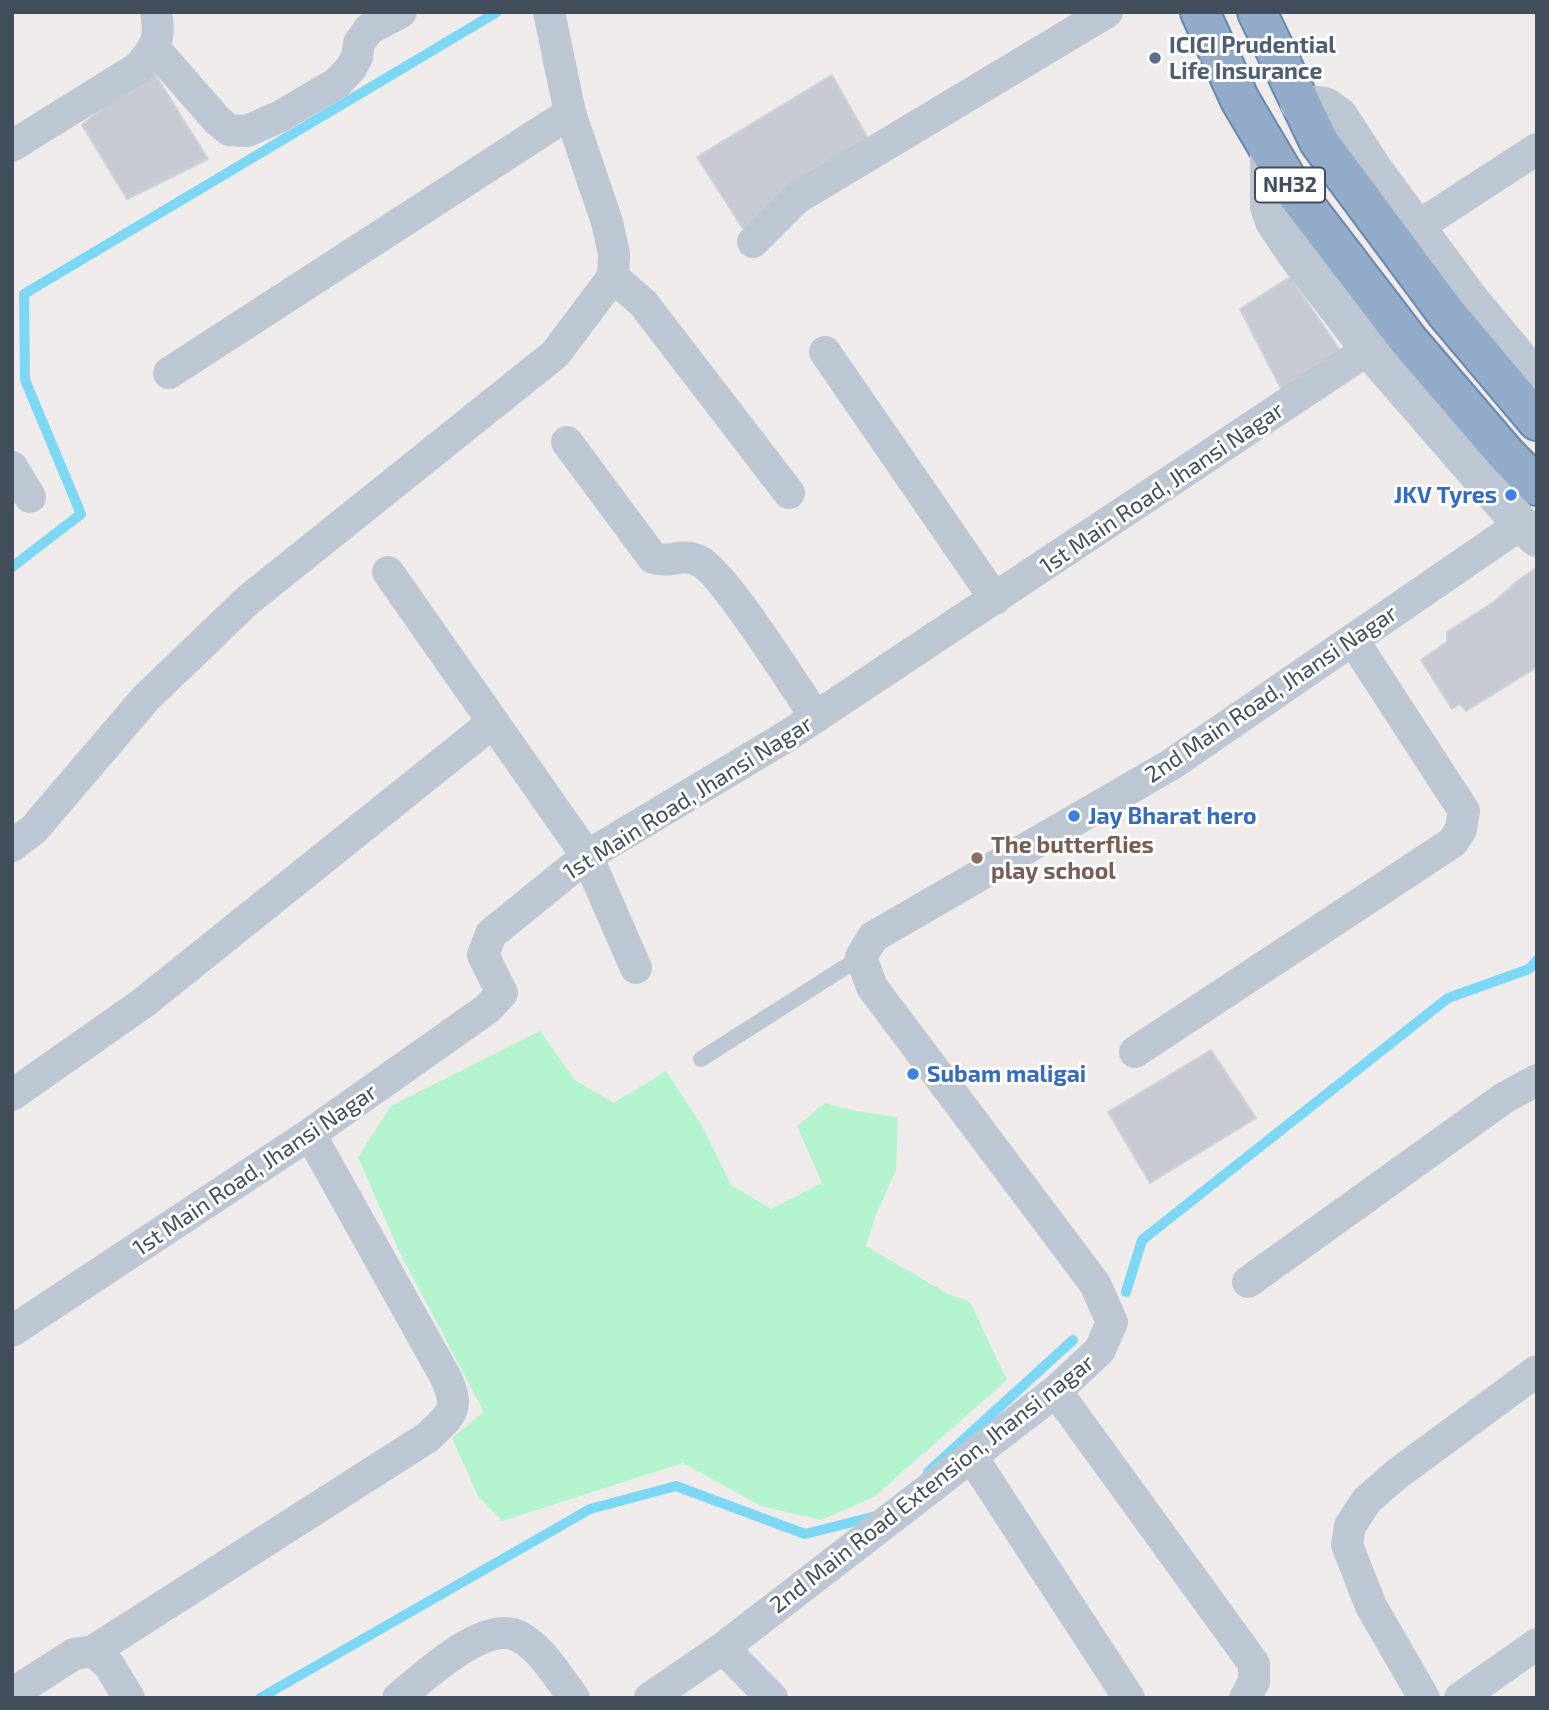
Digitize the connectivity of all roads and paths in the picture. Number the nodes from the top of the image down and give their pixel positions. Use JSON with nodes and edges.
{"nodes":[{"id":1,"x":156,"y":12,"type":"edge"},
{"id":2,"x":401,"y":12,"type":"edge"},
{"id":3,"x":549,"y":12,"type":"edge"},
{"id":4,"x":1107,"y":12,"type":"edge"},
{"id":5,"x":1200,"y":12,"type":"edge"},
{"id":6,"x":1257,"y":12,"type":"edge"},
{"id":7,"x":155,"y":50,"type":"junction"},
{"id":8,"x":1299,"y":103,"type":"junction"},
{"id":9,"x":570,"y":113,"type":"junction"},
{"id":10,"x":12,"y":146,"type":"edge"},
{"id":11,"x":1537,"y":149,"type":"edge"},
{"id":12,"x":1269,"y":153,"type":"junction"},
{"id":13,"x":1416,"y":227,"type":"junction"},
{"id":14,"x":753,"y":242,"type":"dead end"},
{"id":15,"x":612,"y":277,"type":"junction"},
{"id":16,"x":1369,"y":349,"type":"junction"},
{"id":17,"x":825,"y":352,"type":"dead end"},
{"id":18,"x":169,"y":373,"type":"dead end"},
{"id":19,"x":1537,"y":380,"type":"edge"},
{"id":20,"x":1537,"y":421,"type":"edge"},
{"id":21,"x":567,"y":442,"type":"dead end"},
{"id":22,"x":12,"y":467,"type":"edge"},
{"id":23,"x":1537,"y":486,"type":"edge"},
{"id":24,"x":789,"y":493,"type":"dead end"},
{"id":25,"x":30,"y":497,"type":"dead end"},
{"id":26,"x":1529,"y":531,"type":"edge"},
{"id":27,"x":388,"y":572,"type":"dead end"},
{"id":28,"x":995,"y":599,"type":"junction"},
{"id":29,"x":1353,"y":640,"type":"junction"},
{"id":30,"x":816,"y":717,"type":"junction"},
{"id":31,"x":492,"y":723,"type":"junction"},
{"id":32,"x":12,"y":845,"type":"edge"},
{"id":33,"x":587,"y":856,"type":"junction"},
{"id":34,"x":861,"y":957,"type":"junction"},
{"id":35,"x":636,"y":968,"type":"dead end"},
{"id":36,"x":1135,"y":1052,"type":"dead end"},
{"id":37,"x":701,"y":1059,"type":"dead end"},
{"id":38,"x":1537,"y":1080,"type":"edge"},
{"id":39,"x":12,"y":1095,"type":"edge"},
{"id":40,"x":310,"y":1134,"type":"junction"},
{"id":41,"x":1248,"y":1282,"type":"dead end"},
{"id":42,"x":12,"y":1331,"type":"edge"},
{"id":43,"x":1537,"y":1371,"type":"edge"},
{"id":44,"x":1056,"y":1391,"type":"junction"},
{"id":45,"x":972,"y":1457,"type":"junction"},
{"id":46,"x":1537,"y":1644,"type":"edge"},
{"id":47,"x":723,"y":1648,"type":"junction"},
{"id":48,"x":93,"y":1651,"type":"junction"},
{"id":49,"x":12,"y":1694,"type":"edge"},
{"id":50,"x":129,"y":1698,"type":"edge"},
{"id":51,"x":398,"y":1698,"type":"edge"},
{"id":52,"x":574,"y":1698,"type":"edge"},
{"id":53,"x":650,"y":1698,"type":"edge"},
{"id":54,"x":772,"y":1698,"type":"edge"},
{"id":55,"x":1129,"y":1698,"type":"edge"},
{"id":56,"x":1245,"y":1698,"type":"edge"},
{"id":57,"x":1424,"y":1698,"type":"edge"},
{"id":58,"x":1460,"y":1698,"type":"edge"}],
"edges":[{"from":1,"to":7,"type":"street"},
{"from":2,"to":7,"type":"street"},
{"from":3,"to":9,"type":"street"},
{"from":4,"to":14,"type":"street"},
{"from":5,"to":12,"type":"highway","number":"NH32"},
{"from":6,"to":8,"type":"highway","number":"NH32"},
{"from":7,"to":10,"type":"street"},
{"from":8,"to":13,"type":"street"},
{"from":8,"to":20,"type":"highway","number":"NH32"},
{"from":9,"to":15,"type":"street"},
{"from":9,"to":18,"type":"street"},
{"from":11,"to":13,"type":"street"},
{"from":12,"to":16,"type":"street"},
{"from":12,"to":23,"type":"highway","number":"NH32"},
{"from":13,"to":19,"type":"street"},
{"from":15,"to":24,"type":"street"},
{"from":15,"to":32,"type":"street"},
{"from":16,"to":26,"type":"street"},
{"from":16,"to":28,"type":"street","name":"1st Main Road, Jhansi Nagar"},
{"from":17,"to":28,"type":"street"},
{"from":21,"to":30,"type":"street"},
{"from":22,"to":25,"type":"street"},
{"from":26,"to":29,"type":"street","name":"2nd Main Road, Jhansi Nagar"},
{"from":27,"to":31,"type":"street"},
{"from":28,"to":30,"type":"street","name":"1st Main Road, Jhansi Nagar"},
{"from":29,"to":34,"type":"street","name":"2nd Main Road, Jhansi Nagar"},
{"from":29,"to":36,"type":"street"},
{"from":30,"to":33,"type":"street","name":"1st Main Road, Jhansi Nagar"},
{"from":31,"to":33,"type":"street"},
{"from":31,"to":39,"type":"street"},
{"from":33,"to":35,"type":"street"},
{"from":33,"to":40,"type":"street","name":"1st Main Road, Jhansi Nagar"},
{"from":34,"to":37,"type":"lane","name":"2nd Main Road, Jhansi Nagar"},
{"from":34,"to":44,"type":"street","name":"2nd Main Road Extension, Jhansi nagar"},
{"from":38,"to":41,"type":"street"},
{"from":40,"to":42,"type":"street","name":"1st Main Road, Jhansi Nagar"},
{"from":40,"to":48,"type":"street"},
{"from":43,"to":57,"type":"street"},
{"from":44,"to":45,"type":"street","name":"2nd Main Road Extension, Jhansi nagar"},
{"from":44,"to":56,"type":"street"},
{"from":45,"to":47,"type":"street","name":"2nd Main Road Extension, Jhansi nagar"},
{"from":45,"to":55,"type":"street"},
{"from":46,"to":58,"type":"street"},
{"from":47,"to":53,"type":"street","name":"2nd Main Road Extension, Jhansi nagar"},
{"from":47,"to":54,"type":"street"},
{"from":48,"to":49,"type":"street"},
{"from":48,"to":50,"type":"street"},
{"from":51,"to":52,"type":"street"}]}
